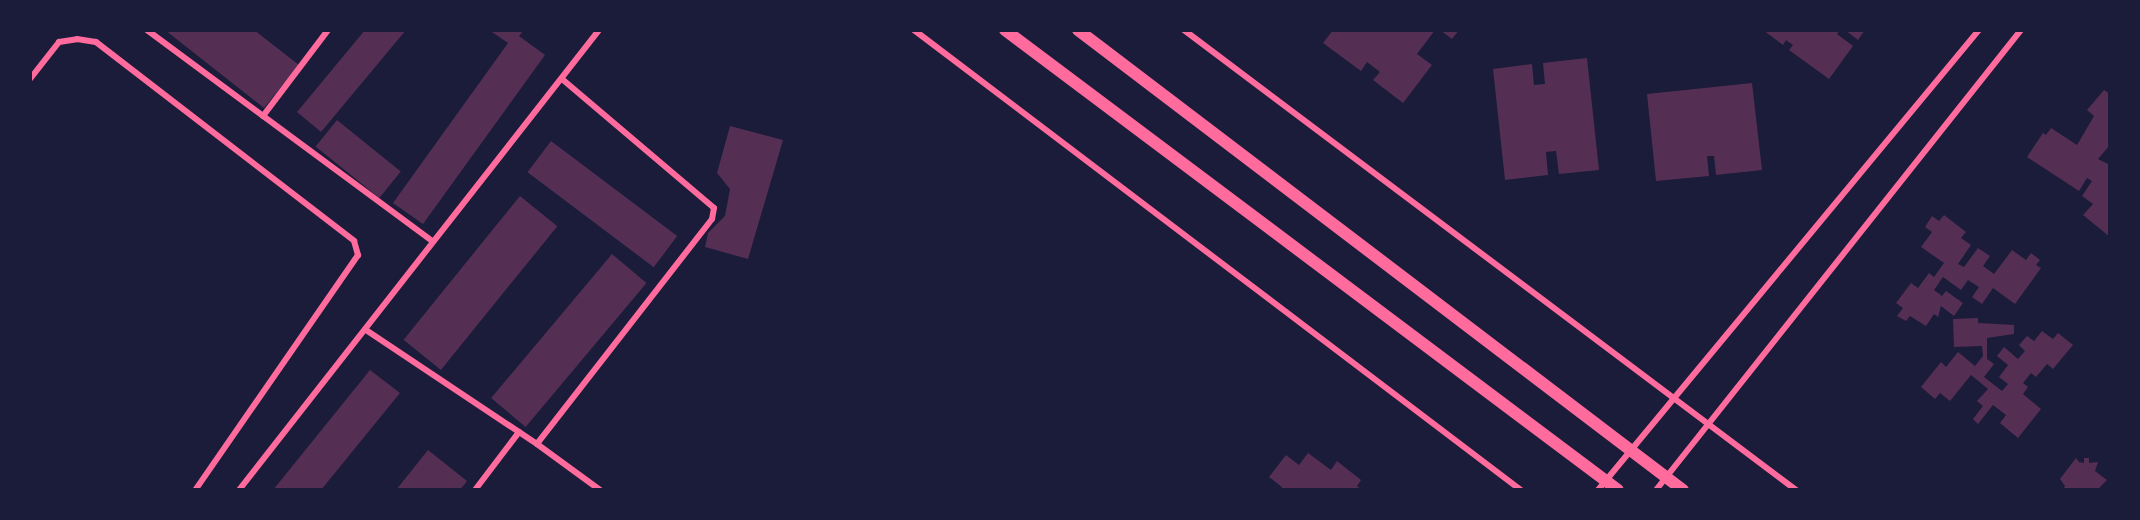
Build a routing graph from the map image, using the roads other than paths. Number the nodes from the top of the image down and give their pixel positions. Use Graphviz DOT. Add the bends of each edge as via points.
graph roads {
  1 [pos="147,30"];
  2 [pos="328,30"];
  3 [pos="599,30"];
  4 [pos="914,30"];
  5 [pos="1005,30"];
  6 [pos="1078,30"];
  7 [pos="1184,30"];
  8 [pos="1979,30"];
  9 [pos="2021,30"];
  10 [pos="30,79"];
  11 [pos="562,79"];
  12 [pos="263,116"];
  13 [pos="432,241"];
  14 [pos="366,330"];
  15 [pos="1672,397"];
  16 [pos="1706,423"];
  17 [pos="519,432"];
  18 [pos="537,444"];
  19 [pos="1632,448"];
  20 [pos="1666,477"];
  21 [pos="1602,485"];
  22 [pos="195,490"];
  23 [pos="239,490"];
  24 [pos="475,490"];
  25 [pos="600,490"];
  26 [pos="1521,490"];
  27 [pos="1618,490"];
  28 [pos="1656,490"];
  29 [pos="1683,490"];
  30 [pos="1796,490"];
  1 -- 12 [label="street"];
  2 -- 12 [label="street"];
  3 -- 11 [label="street"];
  4 -- 26 [label="street"];
  5 -- 21 [label="main road"];
  6 -- 19 [label="main road"];
  7 -- 15 [label="street"];
  8 -- 15 [label="street"];
  9 -- 16 [label="street"];
  10 -- 22 [label="street" via="59,42 96,42 354,241 358,255"];
  11 -- 13 [label="street"];
  11 -- 18 [label="street" via="714,208 712,219"];
  12 -- 13 [label="street"];
  13 -- 14 [label="street"];
  14 -- 17 [label="street"];
  14 -- 23 [label="street"];
  15 -- 16 [label="street"];
  15 -- 19 [label="street"];
  16 -- 20 [label="street"];
  16 -- 30 [label="street"];
  17 -- 18 [label="street"];
  17 -- 24 [label="street"];
  18 -- 25 [label="street"];
  19 -- 20 [label="main road"];
  19 -- 21 [label="street"];
  20 -- 28 [label="street"];
  20 -- 29 [label="main road"];
  21 -- 27 [label="main road"];
}
